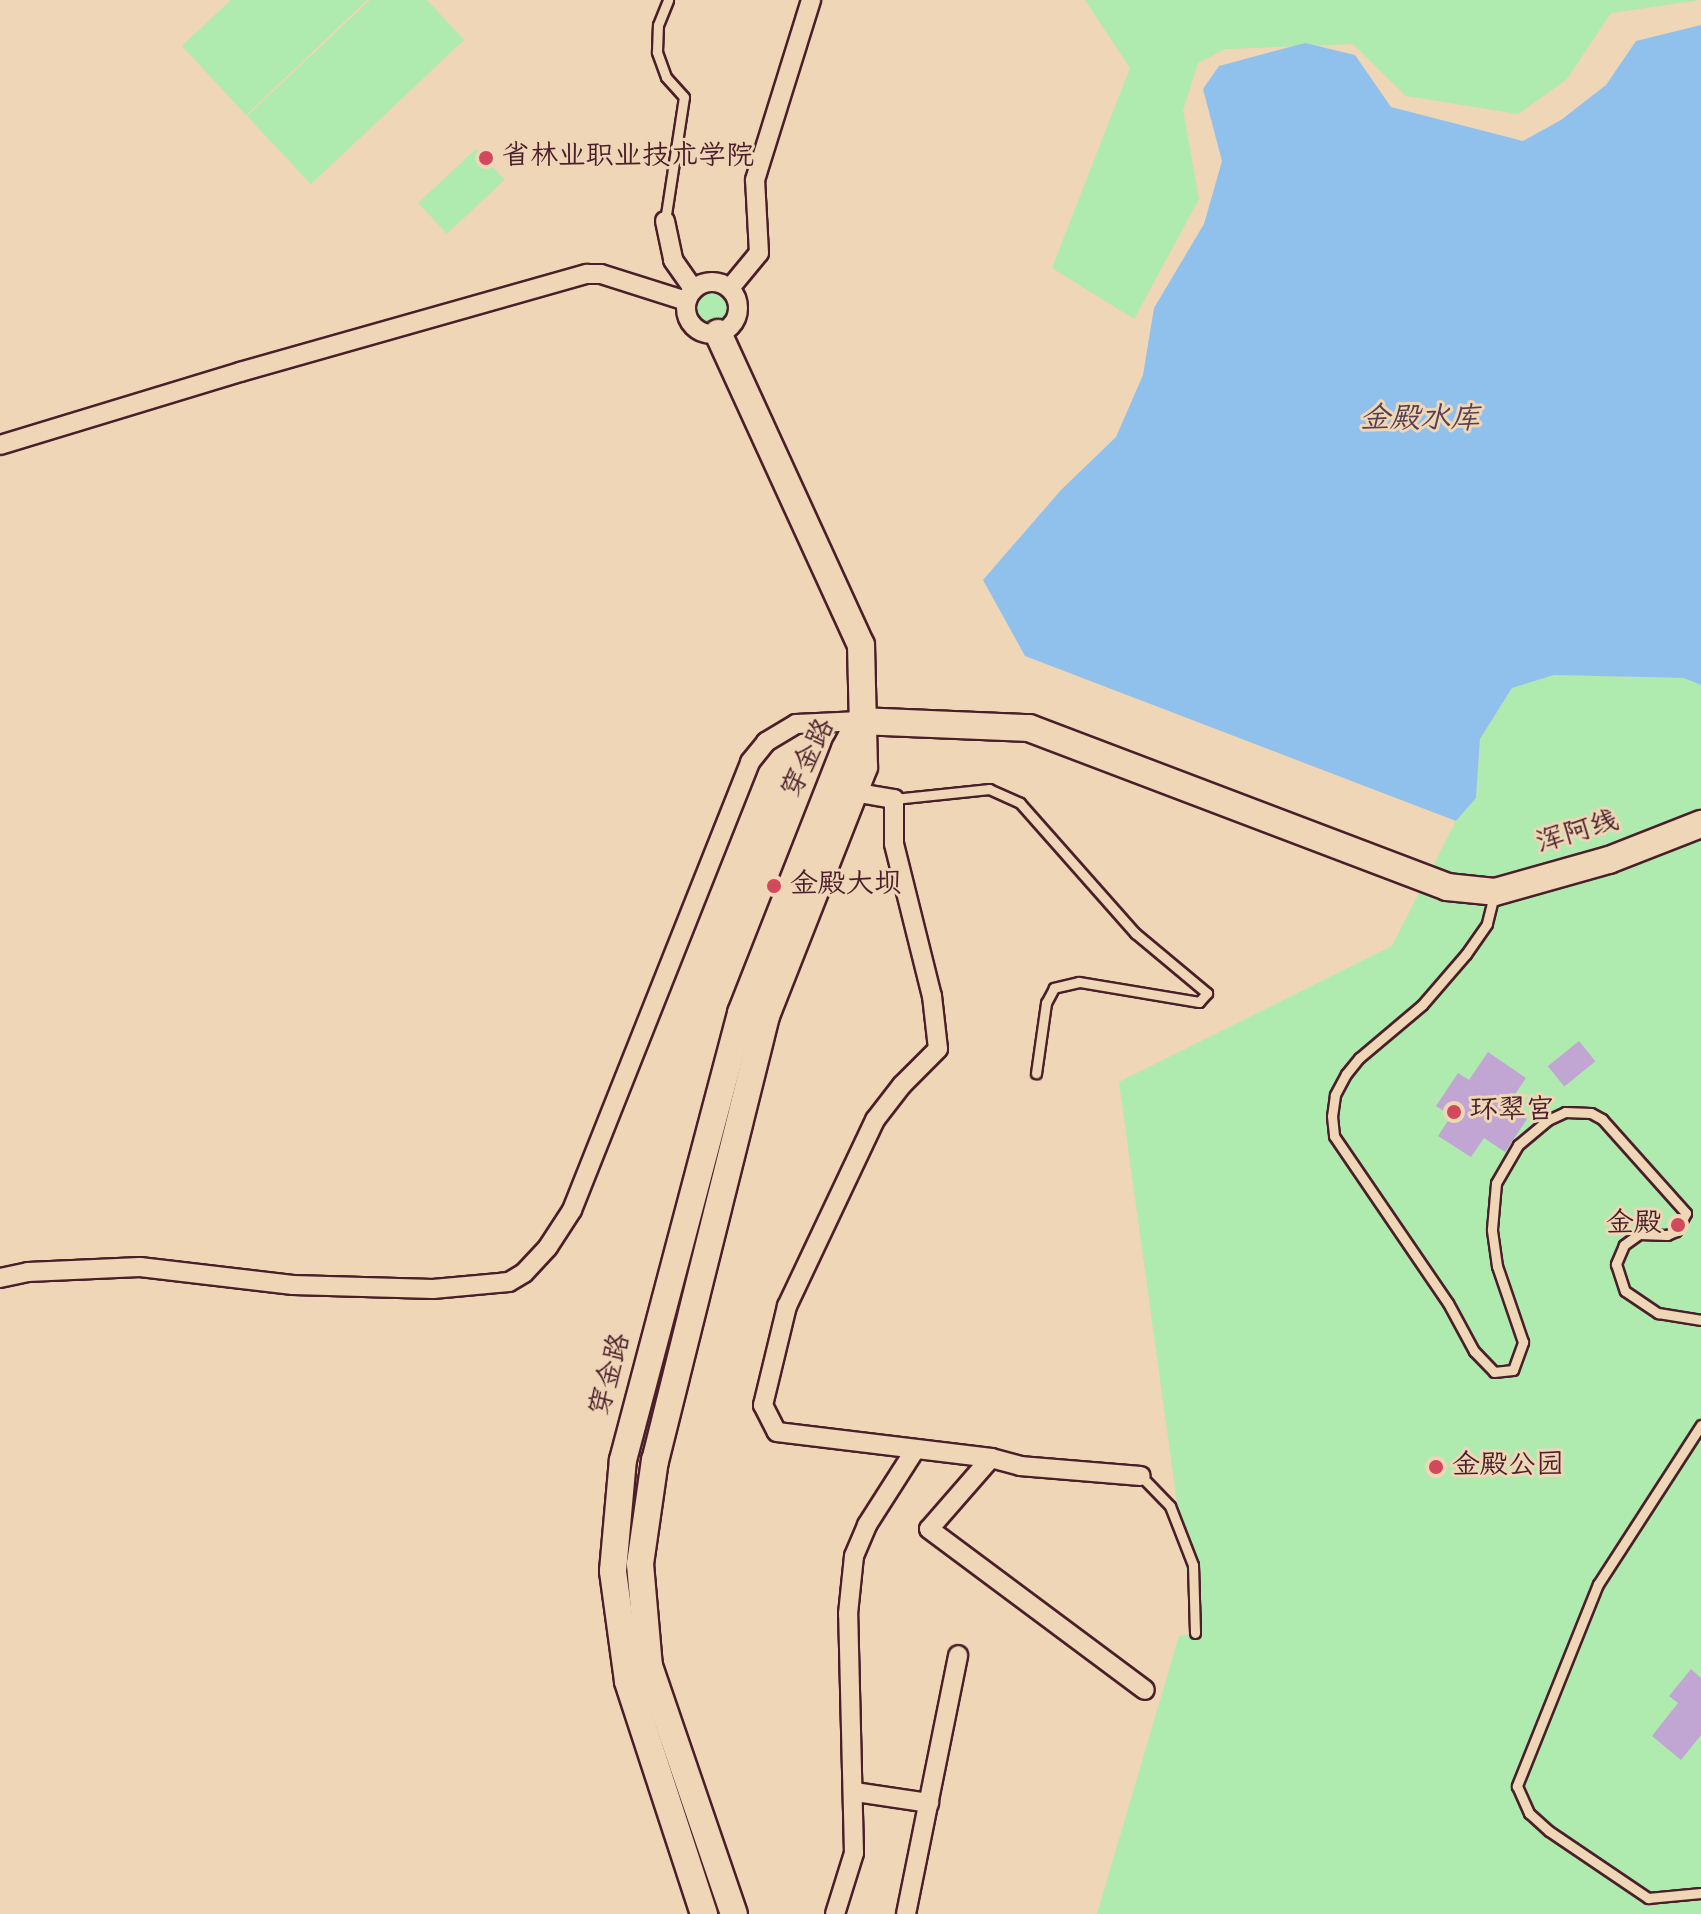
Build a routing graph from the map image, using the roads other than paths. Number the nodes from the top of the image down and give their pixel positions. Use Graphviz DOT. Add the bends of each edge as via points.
graph roads {
  1 [pos="668,0"];
  2 [pos="811,0"];
  3 [pos="665,221"];
  4 [pos="730,288"];
  5 [pos="690,295"];
  6 [pos="718,333"];
  7 [pos="0,445"];
  8 [pos="860,721"];
  9 [pos="853,792"];
  10 [pos="894,799"];
  11 [pos="1701,824"];
  12 [pos="1483,891"];
  13 [pos="1036,1073"];
  14 [pos="0,1278"];
  15 [pos="1701,1320"];
  16 [pos="1701,1425"];
  17 [pos="915,1450"];
  18 [pos="991,1458"];
  19 [pos="1141,1476"];
  20 [pos="1195,1633"];
  21 [pos="958,1655"];
  22 [pos="1145,1690"];
  23 [pos="855,1792"];
  24 [pos="929,1803"];
  25 [pos="1701,1893"];
  26 [pos="704,1914"];
  27 [pos="734,1914"];
  28 [pos="835,1914"];
  29 [pos="906,1914"];
  1 -- 3 [label="lane" via="658,25 657,52 666,77 684,97"];
  2 -- 4 [label="street" via="755,180 759,253"];
  3 -- 5 [label="street" via="673,260"];
  4 -- 5 [label="street" via="709,281"];
  4 -- 6 [label="street" via="738,310 730,327"];
  5 -- 6 [label="street" via="686,314 696,329"];
  5 -- 7 [label="street" via="587,274"];
  6 -- 8 [label="main road" via="861,645"];
  8 -- 9 [label="main road, 穿金路" via="864,767"];
  8 -- 12 [label="main road" via="1029,728 1402,873"];
  8 -- 14 [label="street" via="796,724 766,742 750,762 572,1210 524,1273 509,1282 433,1289 293,1285 140,1267"];
  8 -- 26 [label="main road, 穿金路" via="839,761 741,1013 623,1460 613,1571 628,1681"];
  9 -- 10 [label="street"];
  9 -- 27 [label="main road, 穿金路" via="766,1016 655,1460 640,1564 649,1666"];
  10 -- 13 [label="lane" via="989,789 1020,803 1135,933 1207,993 1199,1002 1079,982 1054,988 1046,1003"];
  10 -- 17 [label="street" via="894,844 932,996 938,1049 875,1120 787,1306 763,1405 777,1432"];
  11 -- 12 [label="main road, 浑阿线" via="1609,860"];
  12 -- 15 [label="lane" via="1487,924 1466,954 1422,1005 1346,1074 1335,1095 1334,1136 1448,1303 1474,1351 1494,1372 1513,1370 1523,1342 1497,1266 1492,1229 1496,1183 1518,1145 1565,1112 1602,1119 1686,1213 1676,1231 1639,1234 1624,1245 1616,1264 1625,1291 1658,1313"];
  16 -- 25 [label="lane" via="1598,1584 1517,1786 1529,1813 1549,1831 1648,1898"];
  17 -- 18 [label="street"];
  17 -- 23 [label="street" via="867,1525 854,1556 848,1614"];
  18 -- 19 [label="street" via="1020,1466"];
  18 -- 22 [label="street" via="929,1529"];
  19 -- 20 [label="lane" via="1170,1506 1193,1565"];
  21 -- 24 [label="street"];
  23 -- 24 [label="street"];
  23 -- 28 [label="street" via="854,1853"];
  24 -- 29 [label="street"];
}
